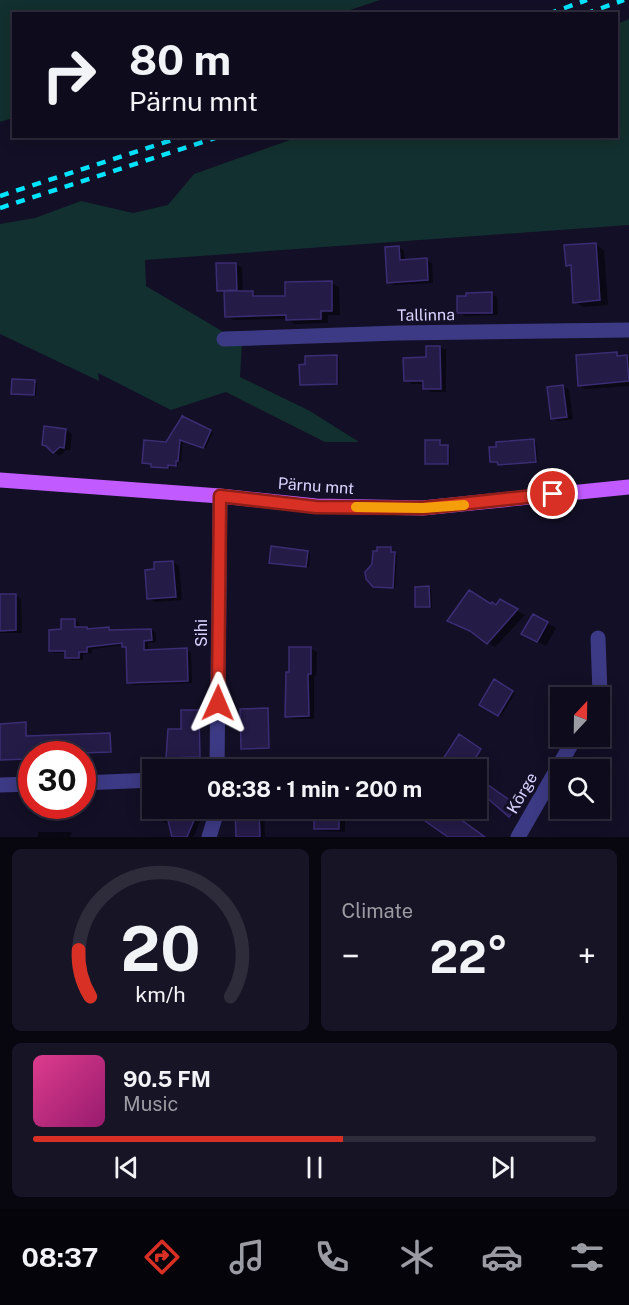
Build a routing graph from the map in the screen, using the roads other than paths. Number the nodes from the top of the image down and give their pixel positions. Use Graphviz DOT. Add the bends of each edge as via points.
graph roads {
  1 [pos="629,330"];
  2 [pos="224,339"];
  3 [pos="0,480"];
  4 [pos="629,486"];
  5 [pos="220,496"];
  6 [pos="598,638"];
  7 [pos="600,687"];
  8 [pos="570,747"];
  9 [pos="218,759"];
  10 [pos="142,780"];
  11 [pos="96,782"];
  12 [pos="18,784"];
  13 [pos="0,785"];
  14 [pos="215,819"];
  15 [pos="209,837"];
  16 [pos="518,837"];
  1 -- 2 [label="street, Tallinna"];
  3 -- 5 [label="main road, Pärnu mnt"];
  4 -- 5 [label="main road, Pärnu mnt" via="423,508 316,507"];
  5 -- 9 [label="street, Sihi"];
  6 -- 7 [label="street"];
  8 -- 16 [label="street, Kõrge"];
  10 -- 11 [label="street"];
  12 -- 13 [label="street"];
  14 -- 15 [label="street"];
}
